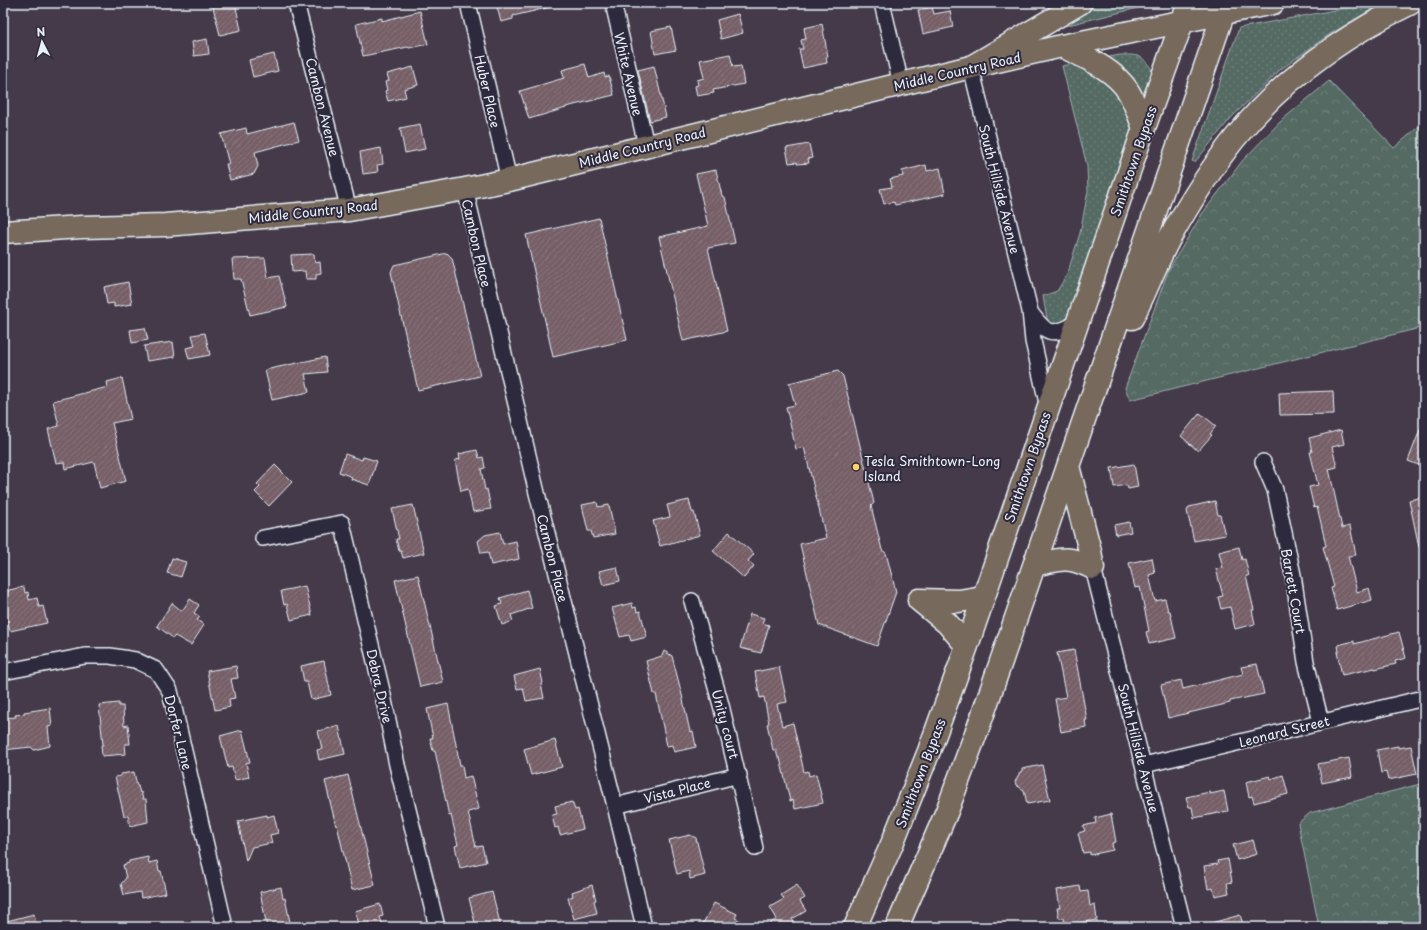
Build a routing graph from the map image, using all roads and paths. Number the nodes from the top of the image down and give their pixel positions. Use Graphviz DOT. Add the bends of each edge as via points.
graph roads {
  1 [pos="296,3"];
  2 [pos="468,3"];
  3 [pos="613,3"];
  4 [pos="882,3"];
  5 [pos="1080,3"];
  6 [pos="1273,3"];
  7 [pos="1412,3"];
  8 [pos="1226,8"];
  9 [pos="1047,12"];
  10 [pos="1186,12"];
  11 [pos="1062,46"];
  12 [pos="971,67"];
  13 [pos="901,84"];
  14 [pos="1144,128"];
  15 [pos="646,145"];
  16 [pos="509,180"];
  17 [pos="465,189"];
  18 [pos="349,210"];
  19 [pos="3,232"];
  20 [pos="1030,312"];
  21 [pos="1077,323"];
  22 [pos="1097,382"];
  23 [pos="1048,408"];
  24 [pos="1263,462"];
  25 [pos="1068,466"];
  26 [pos="263,538"];
  27 [pos="1035,565"];
  28 [pos="1093,568"];
  29 [pos="983,597"];
  30 [pos="692,601"];
  31 [pos="967,646"];
  32 [pos="3,672"];
  33 [pos="1424,698"];
  34 [pos="1321,722"];
  35 [pos="1144,765"];
  36 [pos="739,776"];
  37 [pos="615,806"];
  38 [pos="755,848"];
  39 [pos="225,927"];
  40 [pos="437,927"];
  41 [pos="644,927"];
  42 [pos="855,927"];
  43 [pos="898,927"];
  44 [pos="1184,927"];
  1 -- 18 [label="street, Cambon Avenue"];
  2 -- 16 [label="street, Huber Place"];
  3 -- 15 [label="street, White Avenue"];
  4 -- 13 [label="street"];
  5 -- 9 [label="main road"];
  6 -- 8 [label="main road, Middle Country Road"];
  7 -- 22 [label="main road" via="1352,35 1311,64 1272,98 1236,136 1182,217 1158,260 1138,307"];
  8 -- 10 [label="main road, Middle Country Road"];
  8 -- 22 [label="main road"];
  9 -- 12 [label="main road"];
  10 -- 11 [label="main road, Middle Country Road"];
  10 -- 14 [label="main road, Smithtown Bypass"];
  11 -- 12 [label="main road, Middle Country Road"];
  11 -- 14 [label="main road" via="1099,65 1120,81 1133,101"];
  12 -- 13 [label="main road, Middle Country Road"];
  12 -- 20 [label="street, South Hillside Avenue"];
  13 -- 15 [label="main road, Middle Country Road"];
  14 -- 21 [label="main road, Smithtown Bypass"];
  15 -- 16 [label="main road, Middle Country Road"];
  16 -- 17 [label="main road, Middle Country Road"];
  17 -- 18 [label="main road, Middle Country Road"];
  17 -- 37 [label="street, Cambon Place"];
  18 -- 19 [label="main road, Middle Country Road" via="165,224"];
  20 -- 21 [label="street, South Hillside Avenue" via="1042,327 1049,331 1060,332"];
  20 -- 23 [label="street, South Hillside Avenue" via="1033,341"];
  21 -- 23 [label="main road, Smithtown Bypass"];
  22 -- 25 [label="main road"];
  23 -- 29 [label="main road, Smithtown Bypass"];
  24 -- 34 [label="street, Barrett Court" via="1275,490 1293,575 1306,662"];
  25 -- 27 [label="main road"];
  25 -- 28 [label="main road"];
  26 -- 40 [label="street, Debra Drive" via="342,523"];
  27 -- 28 [label="main road" via="1069,558"];
  27 -- 43 [label="main road" via="965,764"];
  28 -- 35 [label="street, South Hillside Avenue"];
  29 -- 31 [label="main road, Smithtown Bypass"];
  29 -- 31 [label="main road" via="959,601 919,600 947,623"];
  30 -- 36 [label="street, Unity court"];
  31 -- 42 [label="main road, Smithtown Bypass" via="916,784"];
  32 -- 39 [label="street, Dorfer Lane" via="85,656 135,660 156,670 170,692"];
  33 -- 34 [label="street, Leonard Street"];
  34 -- 35 [label="street, Leonard Street"];
  35 -- 44 [label="street, South Hillside Avenue"];
  36 -- 37 [label="street, Vista Place"];
  36 -- 38 [label="street, Unity court"];
  37 -- 41 [label="street, Cambon Place"];
}
